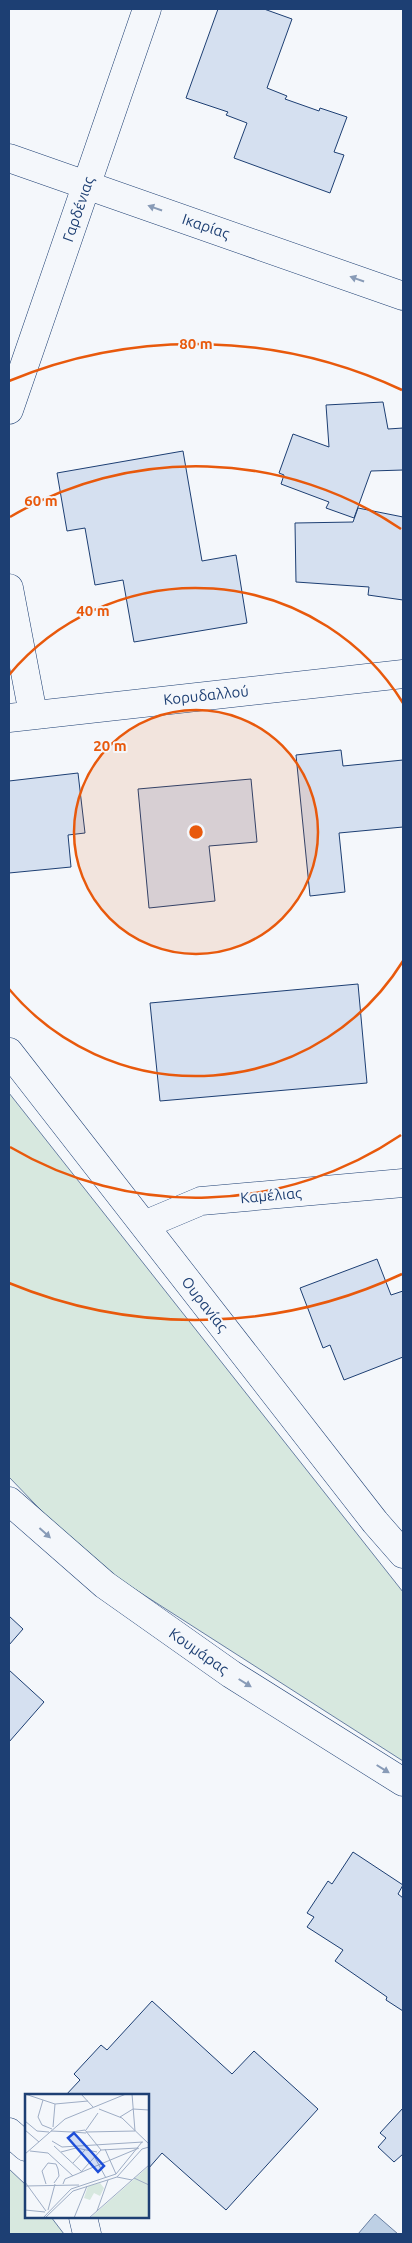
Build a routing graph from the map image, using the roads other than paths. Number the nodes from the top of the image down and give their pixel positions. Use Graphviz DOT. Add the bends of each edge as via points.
graph roads {
  1 [pos="147,9"];
  2 [pos="9,158"];
  3 [pos="87,184"];
  4 [pos="403,296"];
  5 [pos="9,410"];
  6 [pos="9,588"];
  7 [pos="403,674"];
  8 [pos="21,716"];
  9 [pos="9,1052"];
  10 [pos="403,1183"];
  11 [pos="144,1225"];
  12 [pos="9,1501"];
  13 [pos="403,1554"];
  14 [pos="403,1782"];
  15 [pos="9,2132"];
  16 [pos="25,2146"];
  17 [pos="83,2218"];
  18 [pos="87,2234"];
  1 -- 3 [label="street, Γαρδένιας"];
  2 -- 3 [label="street, Ικαρίας"];
  4 -- 3 [label="street, Ικαρίας, one-way"];
  3 -- 5 [label="street, Γαρδένιας"];
  6 -- 8 [label="street"];
  7 -- 8 [label="street, Κορυδαλλού"];
  9 -- 11 [label="street, Ουρανίας"];
  10 -- 11 [label="street, Καμέλιας" via="201,1201"];
  11 -- 13 [label="street, Ουρανίας"];
  12 -- 14 [label="street, Κουμάρας, one-way" via="104,1585 231,1674"];
  15 -- 16 [label="street"];
  17 -- 18 [label="street"];
}
